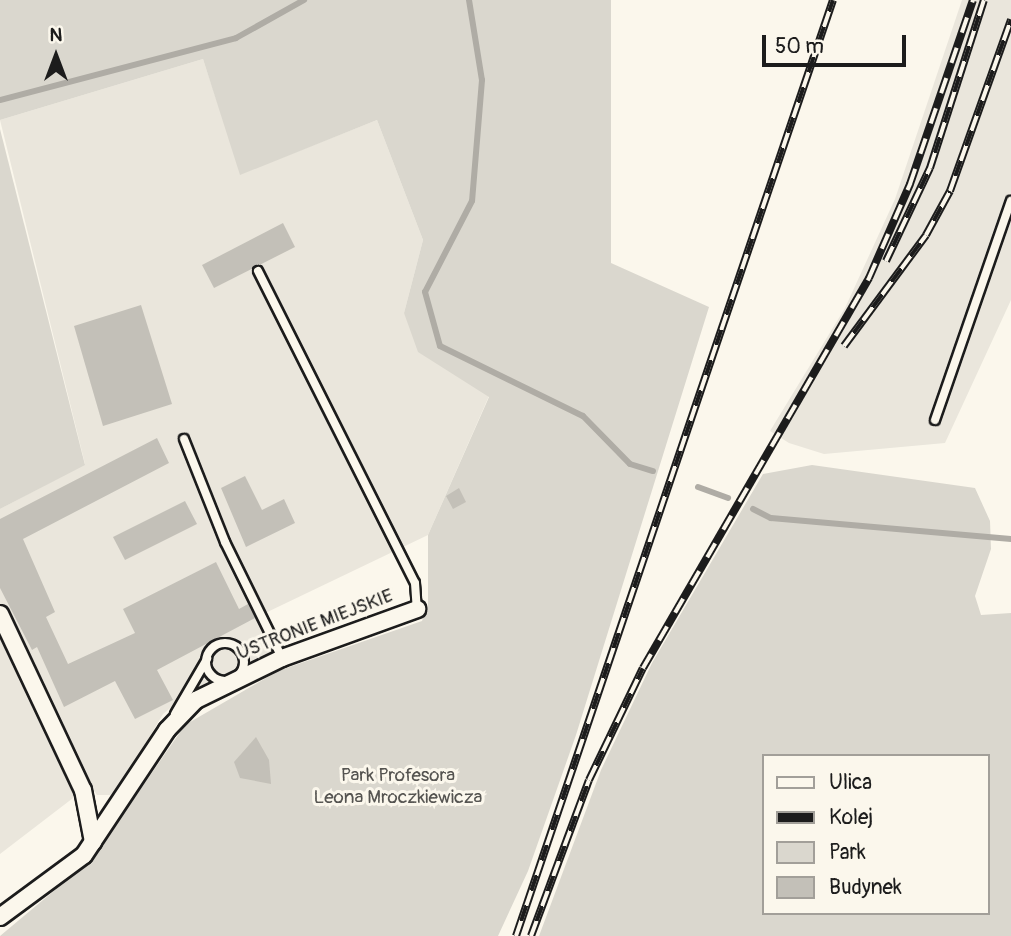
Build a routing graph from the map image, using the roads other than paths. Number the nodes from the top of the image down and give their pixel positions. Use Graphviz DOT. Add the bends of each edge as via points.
graph roads {
  1 [pos="1011,201"];
  2 [pos="258,271"];
  3 [pos="935,420"];
  4 [pos="184,439"];
  5 [pos="417,609"];
  6 [pos="0,614"];
  7 [pos="282,657"];
  8 [pos="207,659"];
  9 [pos="235,678"];
  10 [pos="161,738"];
  11 [pos="93,842"];
  12 [pos="0,917"];
  1 -- 3 [label="lane"];
  2 -- 5 [label="lane, USTRONIE MIEJSKIE" via="415,583"];
  4 -- 7 [label="lane" via="225,542"];
  5 -- 7 [label="street, USTRONIE MIEJSKIE"];
  6 -- 11 [label="street" via="83,790"];
  7 -- 9 [label="street, USTRONIE MIEJSKIE"];
  8 -- 9 [label="lane" via="217,679"];
  8 -- 9 [label="lane" via="218,645 235,647 244,662"];
  8 -- 10 [label="lane"];
  9 -- 10 [label="street, USTRONIE MIEJSKIE" via="188,706"];
  10 -- 11 [label="street, USTRONIE MIEJSKIE"];
  11 -- 12 [label="street, USTRONIE MIEJSKIE"];
}
